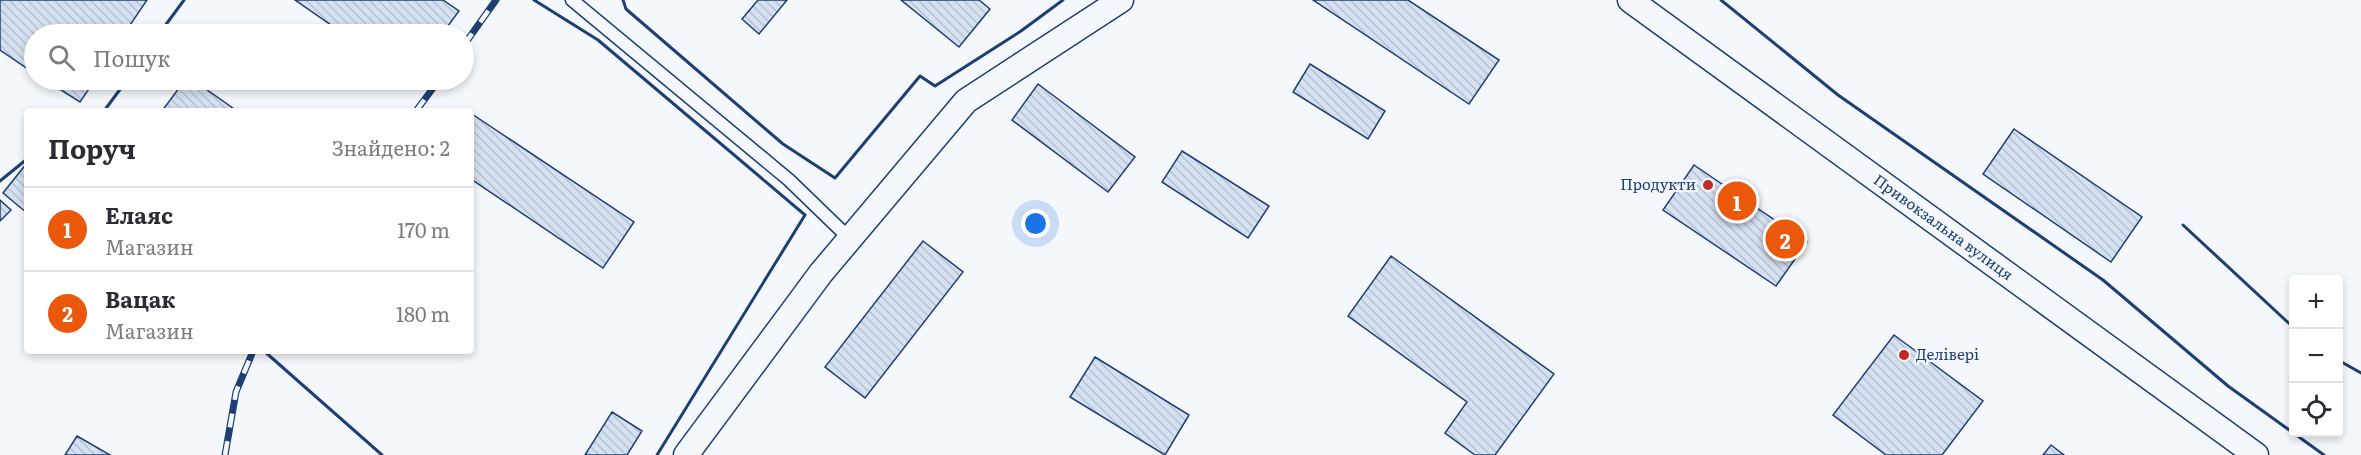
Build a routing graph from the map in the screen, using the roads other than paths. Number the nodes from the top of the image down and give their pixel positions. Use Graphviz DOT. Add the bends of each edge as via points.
graph roads {
  1 [pos="572,0"];
  2 [pos="1121,0"];
  3 [pos="1630,0"];
  4 [pos="850,239"];
  5 [pos="686,455"];
  6 [pos="2256,455"];
  1 -- 4 [label="lane" via="789,180"];
  2 -- 4 [label="street" via="966,101"];
  3 -- 6 [label="street, Привокзальна вулиця"];
  4 -- 5 [label="street"];
}
